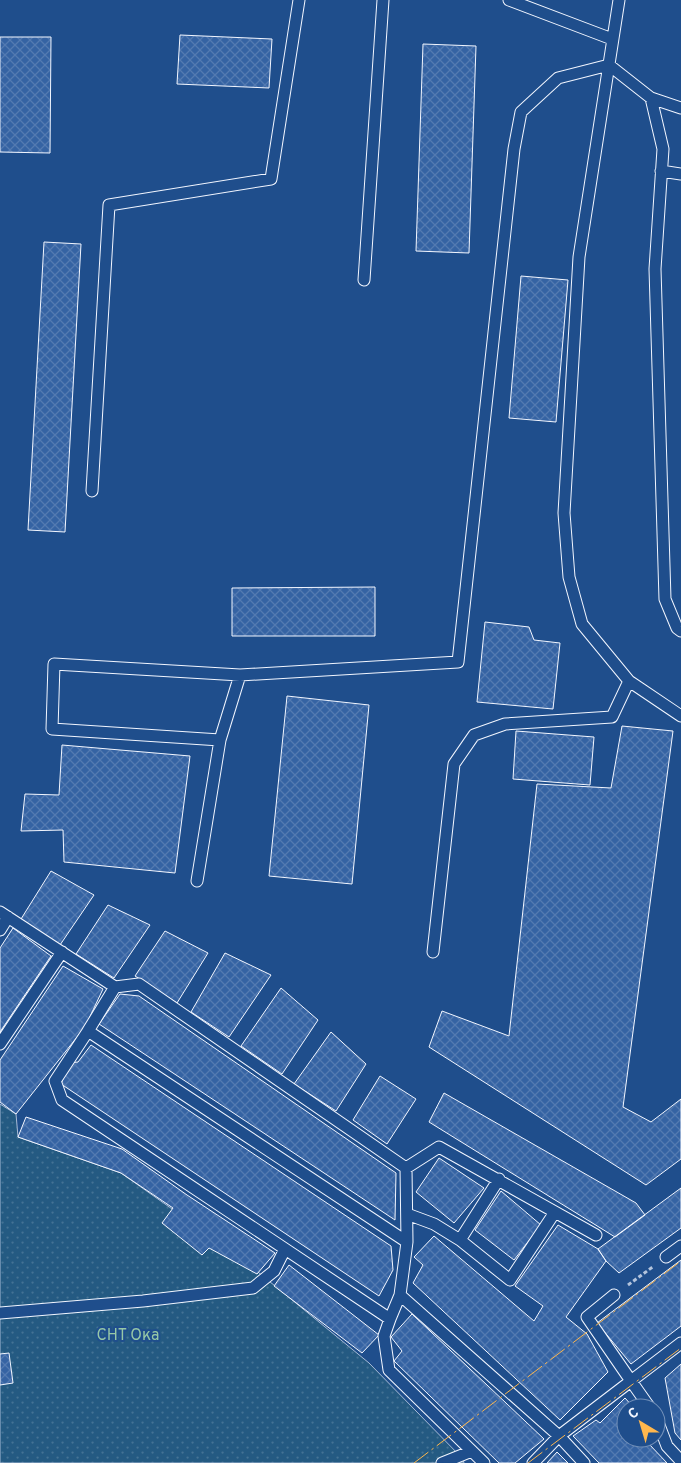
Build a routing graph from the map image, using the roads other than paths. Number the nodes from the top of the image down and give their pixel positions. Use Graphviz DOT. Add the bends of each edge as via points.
graph roads {
  1 [pos="299,0"];
  2 [pos="383,0"];
  3 [pos="509,0"];
  4 [pos="619,0"];
  5 [pos="612,39"];
  6 [pos="609,64"];
  7 [pos="651,98"];
  8 [pos="681,108"];
  9 [pos="661,172"];
  10 [pos="681,174"];
  11 [pos="364,280"];
  12 [pos="92,491"];
  13 [pos="681,631"];
  14 [pos="240,675"];
  15 [pos="629,682"];
  16 [pos="681,716"];
  17 [pos="220,740"];
  18 [pos="197,881"];
  19 [pos="4,915"];
  20 [pos="0,930"];
  21 [pos="62,952"];
  22 [pos="433,952"];
  23 [pos="115,987"];
  24 [pos="88,1031"];
  25 [pos="0,1044"];
  26 [pos="406,1168"];
  27 [pos="499,1179"];
  28 [pos="555,1212"];
  29 [pos="407,1214"];
  30 [pos="596,1235"];
  31 [pos="460,1240"];
  32 [pos="407,1242"];
  33 [pos="681,1246"];
  34 [pos="286,1249"];
  35 [pos="666,1257"];
  36 [pos="400,1295"];
  37 [pos="614,1295"];
  38 [pos="0,1313"];
  39 [pos="390,1319"];
  40 [pos="681,1343"];
  41 [pos="631,1381"];
  42 [pos="643,1398"];
  43 [pos="559,1436"];
  44 [pos="666,1443"];
  45 [pos="472,1452"];
  46 [pos="681,1461"];
  47 [pos="442,1463"];
  48 [pos="484,1463"];
  49 [pos="533,1463"];
  50 [pos="584,1463"];
  1 -- 12 [label="lane" via="271,179 109,206"];
  2 -- 11 [label="lane"];
  3 -- 5 [label="lane"];
  4 -- 5 [label="lane"];
  5 -- 6 [label="lane"];
  6 -- 7 [label="lane"];
  6 -- 14 [label="lane" via="558,78 521,112 514,149 458,662"];
  6 -- 15 [label="lane" via="578,257 564,513 569,577 582,624"];
  7 -- 8 [label="lane"];
  7 -- 9 [label="lane" via="663,149"];
  9 -- 10 [label="lane"];
  9 -- 13 [label="lane" via="654,269 665,599"];
  14 -- 17 [label="lane"];
  14 -- 17 [label="lane" via="54,664 52,729"];
  15 -- 16 [label="lane"];
  15 -- 22 [label="lane" via="612,717 505,724 474,735 454,764"];
  17 -- 18 [label="lane"];
  19 -- 20 [label="lane"];
  19 -- 21 [label="lane"];
  21 -- 23 [label="lane"];
  21 -- 25 [label="lane"];
  23 -- 24 [label="lane"];
  23 -- 26 [label="lane" via="139,984"];
  24 -- 32 [label="lane"];
  24 -- 34 [label="lane" via="55,1081 62,1100"];
  26 -- 27 [label="lane" via="439,1147"];
  26 -- 29 [label="lane"];
  27 -- 28 [label="lane"];
  27 -- 31 [label="lane"];
  28 -- 30 [label="lane"];
  28 -- 31 [label="lane" via="510,1280"];
  29 -- 31 [label="lane" via="434,1224"];
  29 -- 32 [label="lane"];
  32 -- 36 [label="lane"];
  33 -- 35 [label="lane"];
  34 -- 38 [label="lane" via="274,1271 253,1288"];
  34 -- 39 [label="lane"];
  36 -- 39 [label="lane"];
  36 -- 43 [label="lane"];
  37 -- 41 [label="lane" via="587,1317"];
  39 -- 45 [label="lane" via="384,1336 389,1370"];
  40 -- 41 [label="lane"];
  41 -- 42 [label="lane"];
  41 -- 43 [label="lane"];
  43 -- 49 [label="lane"];
  43 -- 50 [label="lane"];
  44 -- 46 [label="lane"];
  45 -- 47 [label="lane"];
  45 -- 48 [label="lane"];
}
